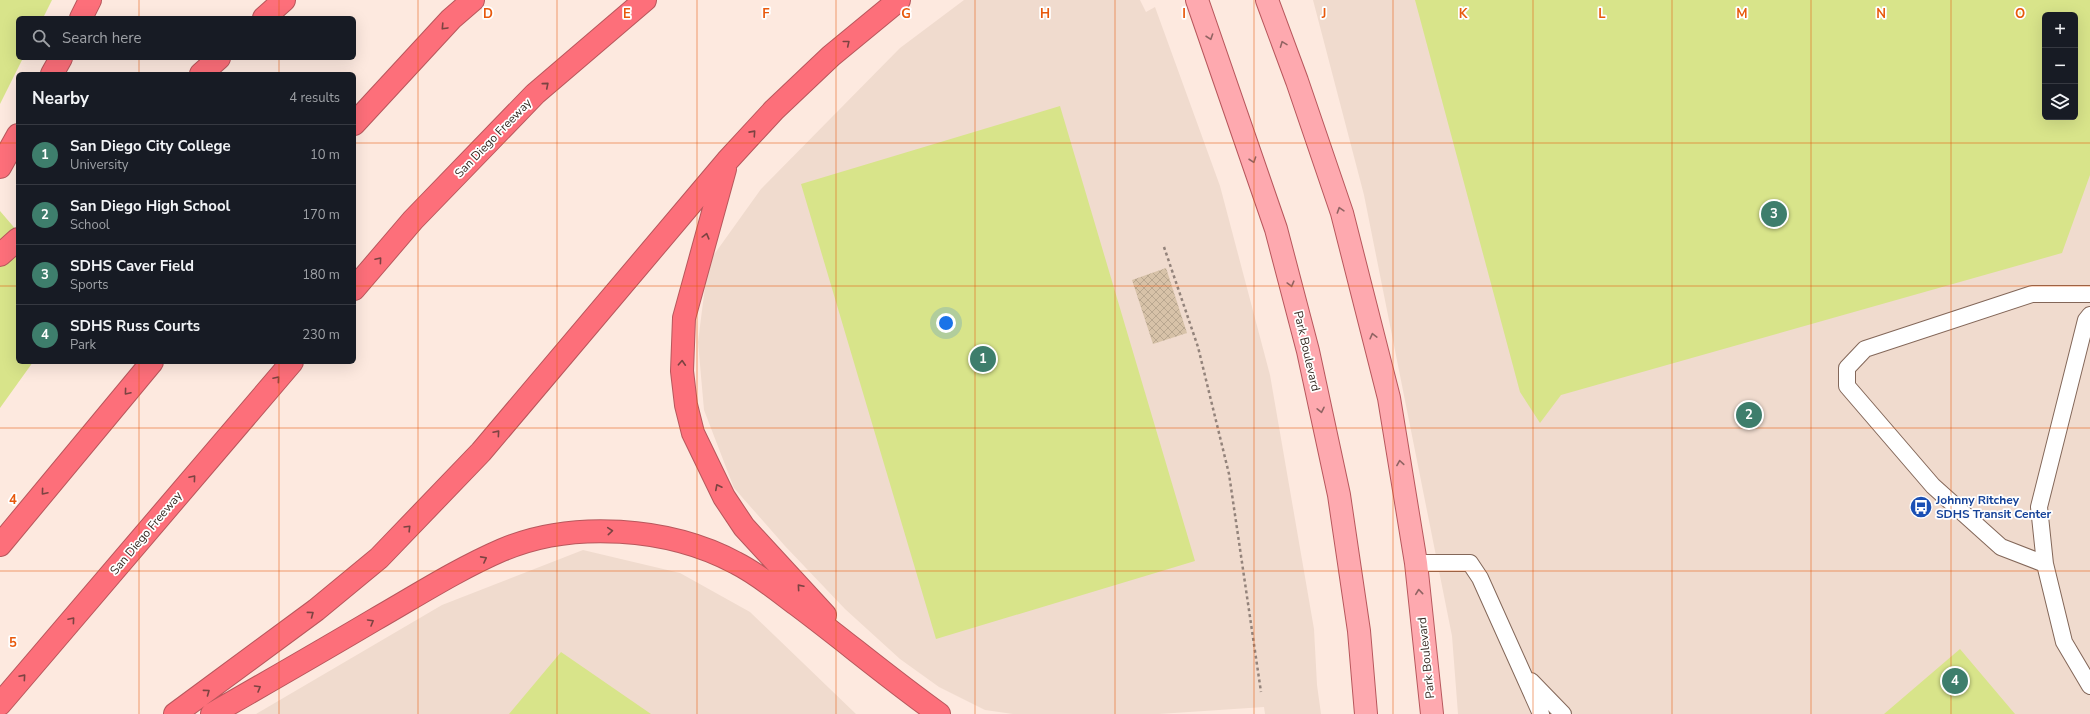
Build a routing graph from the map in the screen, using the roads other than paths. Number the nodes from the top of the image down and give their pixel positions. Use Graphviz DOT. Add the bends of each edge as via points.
graph roads {
  1 [pos="90,0"];
  2 [pos="284,0"];
  3 [pos="473,0"];
  4 [pos="646,0"];
  5 [pos="899,0"];
  6 [pos="1197,0"];
  7 [pos="1267,0"];
  8 [pos="82,16"];
  9 [pos="266,16"];
  10 [pos="60,60"];
  11 [pos="217,60"];
  12 [pos="53,72"];
  13 [pos="203,72"];
  14 [pos="356,122"];
  15 [pos="16,139"];
  16 [pos="727,161"];
  17 [pos="0,167"];
  18 [pos="16,241"];
  19 [pos="0,255"];
  20 [pos="356,288"];
  21 [pos="2090,294"];
  22 [pos="2090,315"];
  23 [pos="150,364"];
  24 [pos="290,364"];
  25 [pos="0,545"];
  26 [pos="1416,563"];
  27 [pos="2045,564"];
  28 [pos="854,648"];
  29 [pos="1522,672"];
  30 [pos="2090,686"];
  31 [pos="0,704"];
  32 [pos="175,714"];
  33 [pos="212,714"];
  34 [pos="939,714"];
  35 [pos="1366,714"];
  36 [pos="1432,714"];
  37 [pos="1541,714"];
  38 [pos="1563,714"];
  1 -- 8 [label="highway"];
  2 -- 9 [label="highway"];
  3 -- 14 [label="highway, one-way" via="451,19"];
  20 -- 4 [label="highway, San Diego Freeway, one-way" via="413,220 535,94"];
  16 -- 5 [label="highway, one-way" via="774,110 831,56"];
  6 -- 35 [label="main road, Park Boulevard, one-way" via="1276,229 1308,351 1339,495 1359,632"];
  26 -- 7 [label="main road, Park Boulevard, one-way" via="1389,398 1342,214"];
  10 -- 12 [label="highway"];
  11 -- 13 [label="highway"];
  15 -- 17 [label="highway"];
  28 -- 16 [label="highway, one-way" via="744,527 724,497 693,433 686,405 682,371 684,318"];
  32 -- 16 [label="highway, one-way" via="310,615 380,558 481,452"];
  18 -- 19 [label="highway"];
  21 -- 27 [label="lane" via="2032,294 1865,349 1847,368 1847,386 1933,486 2001,547"];
  22 -- 27 [label="lane" via="2086,320 2039,507"];
  23 -- 25 [label="highway, one-way"];
  31 -- 24 [label="highway, San Diego Freeway, one-way"];
  26 -- 29 [label="lane" via="1470,563 1480,578"];
  36 -- 26 [label="main road, Park Boulevard, one-way"];
  27 -- 30 [label="lane" via="2064,642"];
  33 -- 28 [label="highway, one-way" via="503,549 551,536 618,530 679,540 707,548 758,575"];
  28 -- 34 [label="highway" via="893,681"];
  29 -- 37 [label="lane"];
  29 -- 38 [label="lane"];
}
